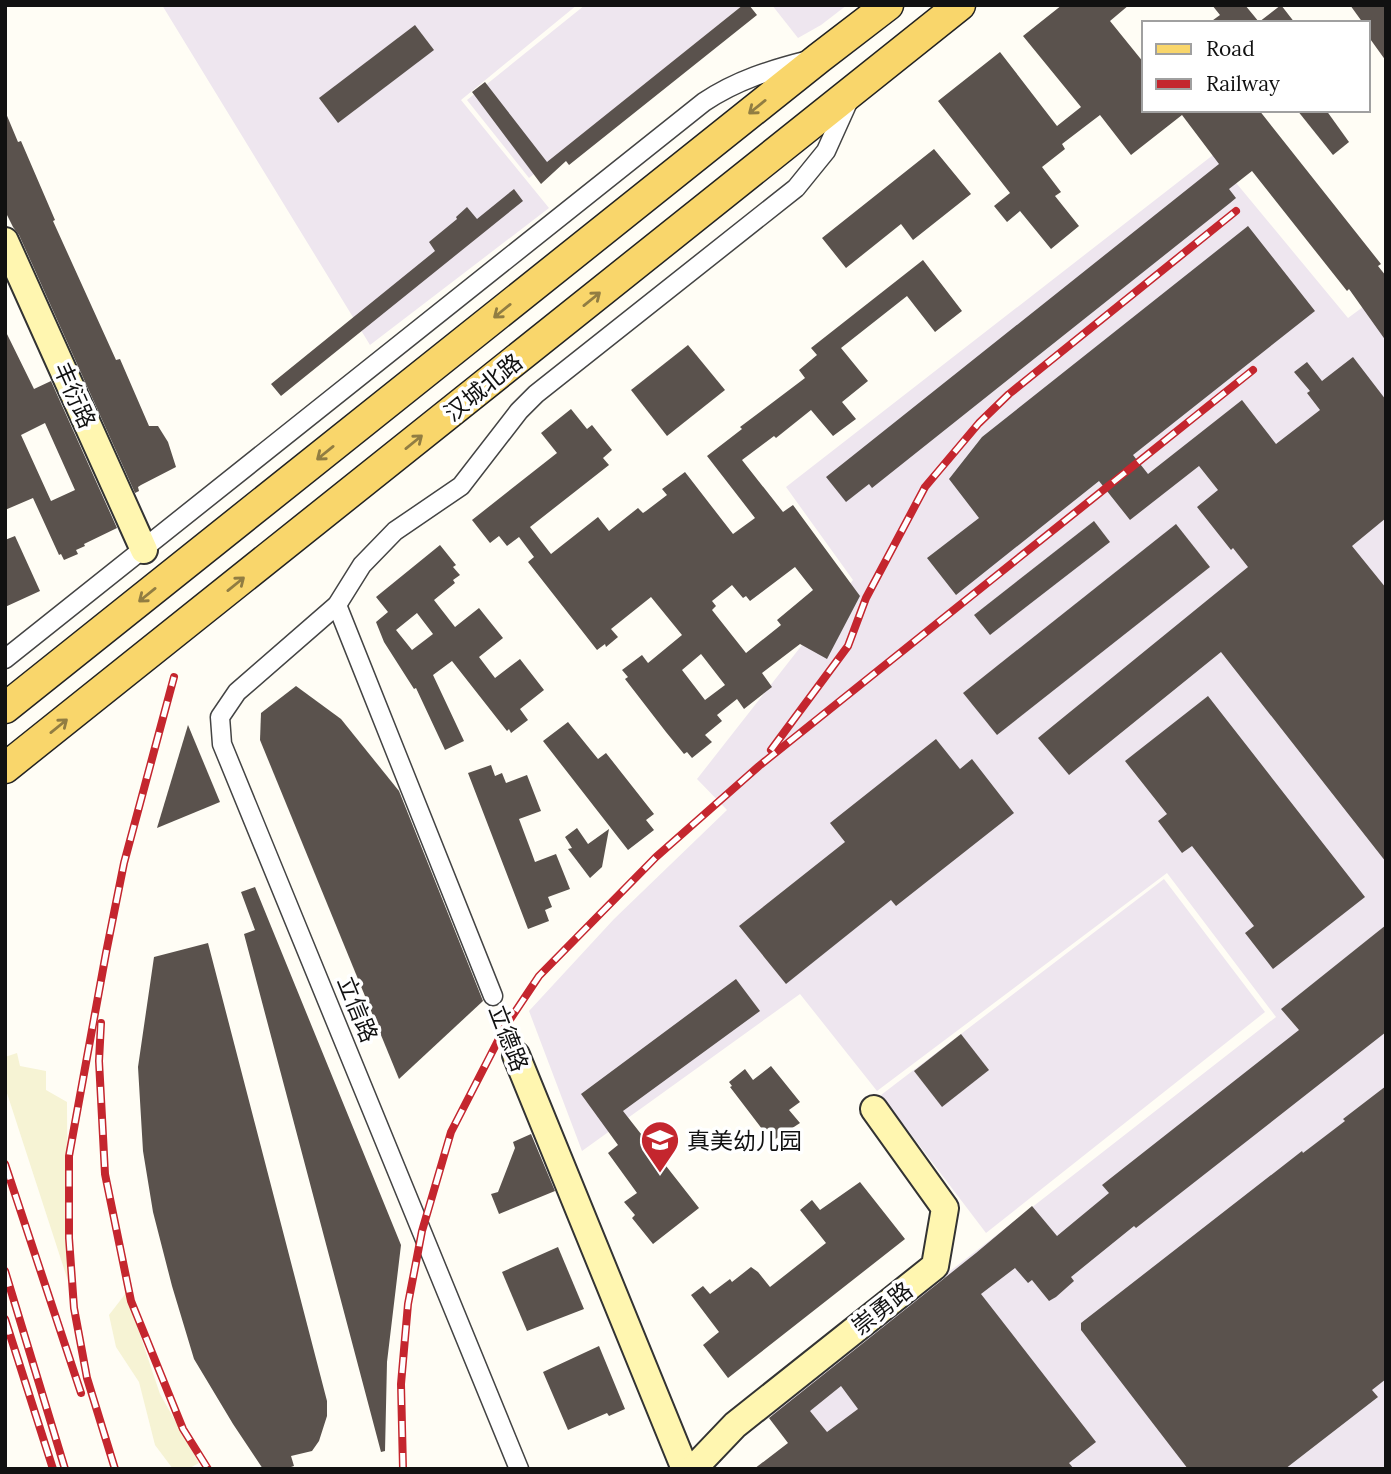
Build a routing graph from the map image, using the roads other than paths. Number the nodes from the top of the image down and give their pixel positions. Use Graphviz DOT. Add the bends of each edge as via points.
graph roads {
  1 [pos="888,5"];
  2 [pos="960,5"];
  3 [pos="819,58"];
  4 [pos="853,90"];
  5 [pos="5,241"];
  6 [pos="144,550"];
  7 [pos="337,605"];
  8 [pos="5,659"];
  9 [pos="5,708"];
  10 [pos="5,768"];
  11 [pos="493,996"];
  12 [pos="516,1055"];
  13 [pos="874,1109"];
  14 [pos="519,1469"];
  15 [pos="685,1469"];
  16 [pos="693,1469"];
  1 -- 3 [label="main road, 汉城北路"];
  2 -- 4 [label="main road, 汉城北路"];
  3 -- 6 [label="street" via="762,72 729,85 704,102"];
  3 -- 9 [label="main road, 汉城北路, one-way"];
  4 -- 7 [label="street, 立信路" via="826,151 796,188 536,394 461,486 379,546"];
  10 -- 4 [label="main road, 汉城北路, one-way"];
  5 -- 6 [label="street, 丰衍路"];
  6 -- 8 [label="street"];
  7 -- 11 [label="street, 立德路"];
  7 -- 14 [label="street, 立信路" via="237,692 220,717 222,744"];
  12 -- 15 [label="street, 立德路"];
  13 -- 16 [label="street, 崇勇路" via="945,1208 936,1266 734,1425"];
}
